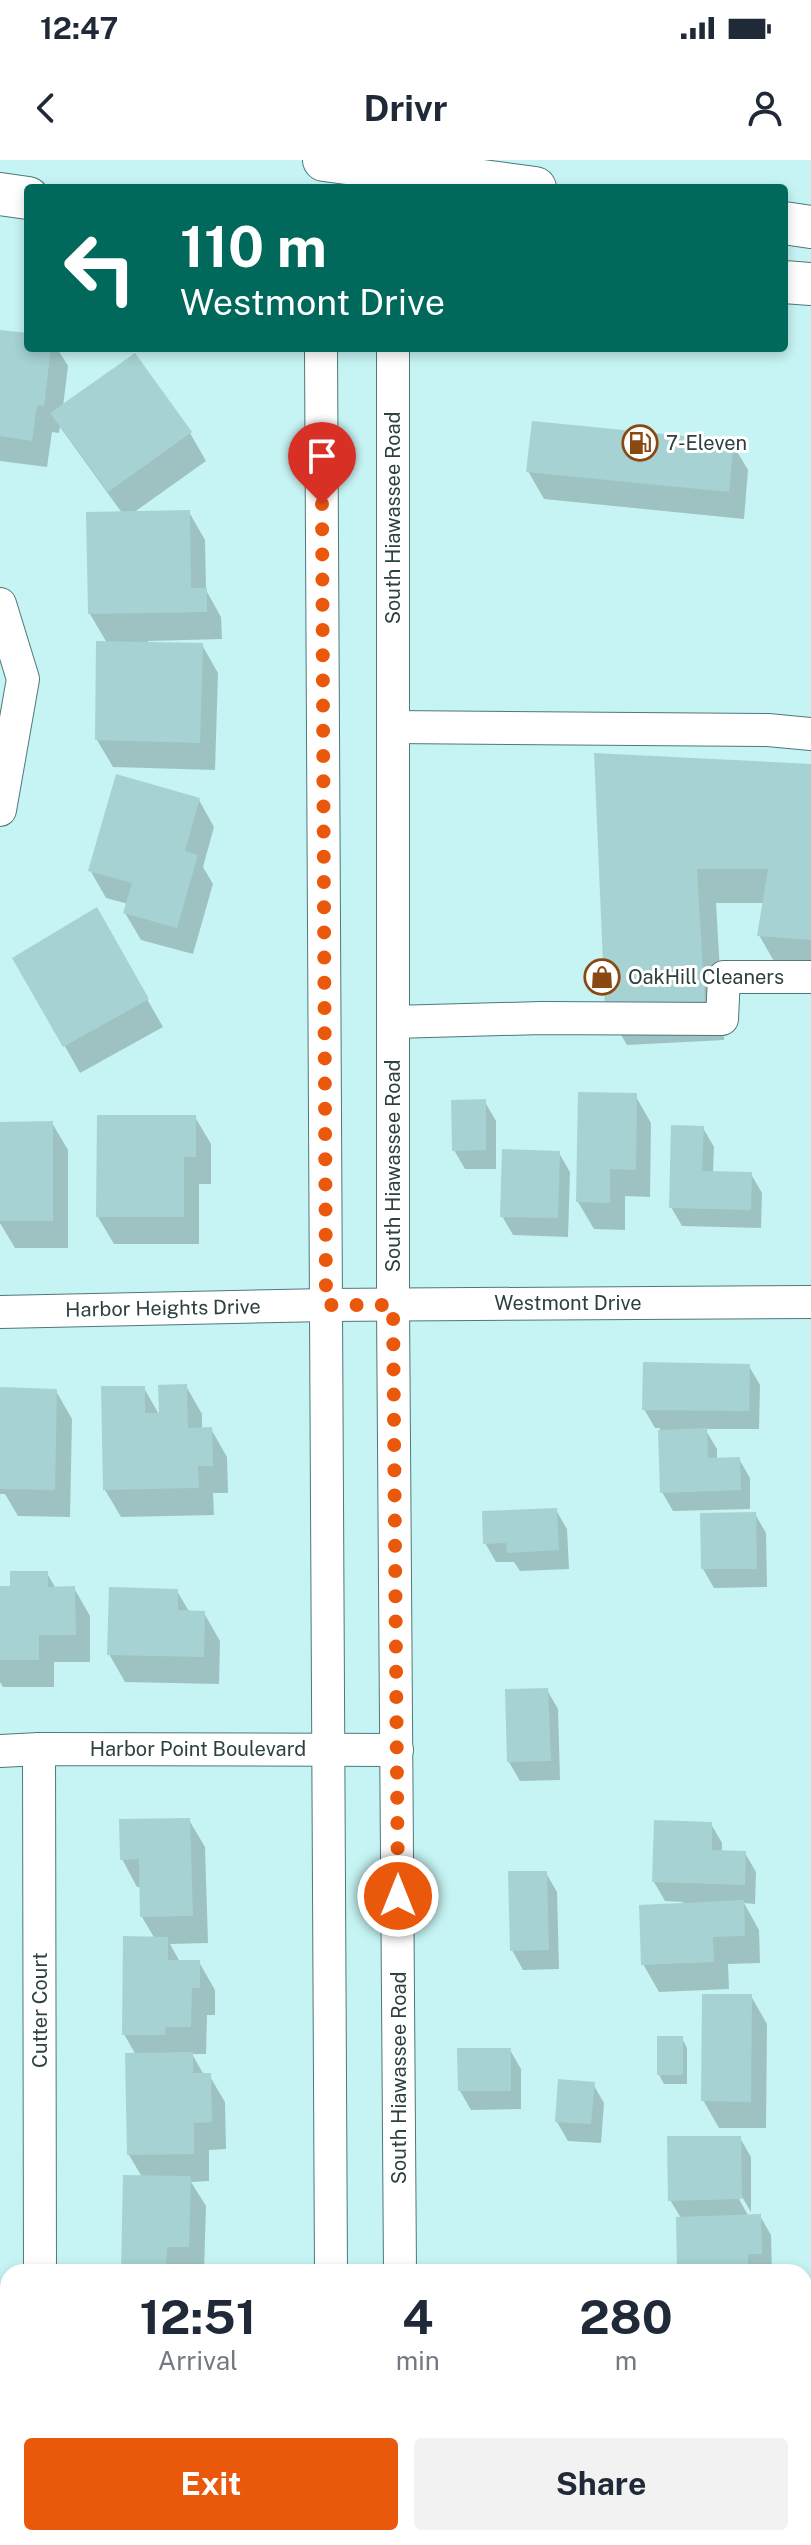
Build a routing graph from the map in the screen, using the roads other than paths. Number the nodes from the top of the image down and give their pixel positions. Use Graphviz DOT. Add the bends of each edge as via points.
graph roads {
  1 [pos="322,160"];
  2 [pos="397,172"];
  3 [pos="321,184"];
  4 [pos="500,184"];
  5 [pos="0,194"];
  6 [pos="24,197"];
  7 [pos="788,224"];
  8 [pos="811,227"];
  9 [pos="788,282"];
  10 [pos="811,284"];
  11 [pos="321,352"];
  12 [pos="393,352"];
  13 [pos="0,604"];
  14 [pos="393,727"];
  15 [pos="811,734"];
  16 [pos="0,810"];
  17 [pos="811,977"];
  18 [pos="393,1022"];
  19 [pos="811,1302"];
  20 [pos="326,1305"];
  21 [pos="393,1305"];
  22 [pos="0,1312"];
  23 [pos="39,1749"];
  24 [pos="328,1750"];
  25 [pos="397,1750"];
  26 [pos="0,1751"];
  27 [pos="40,2264"];
  28 [pos="331,2264"];
  29 [pos="400,2264"];
  1 -- 2 [label="main road"];
  1 -- 3 [label="main road"];
  2 -- 4 [label="main road"];
  5 -- 6 [label="main road"];
  7 -- 8 [label="main road"];
  9 -- 10 [label="main road"];
  11 -- 20 [label="street"];
  12 -- 14 [label="street, South Hiawassee Road"];
  13 -- 16 [label="street" via="23,679"];
  14 -- 15 [label="street"];
  14 -- 18 [label="street, South Hiawassee Road"];
  17 -- 18 [label="street" via="724,977 722,1019"];
  18 -- 21 [label="street, South Hiawassee Road"];
  19 -- 21 [label="street, Westmont Drive"];
  20 -- 21 [label="street, Westmont Drive"];
  20 -- 22 [label="street, Harbor Heights Drive"];
  20 -- 24 [label="street"];
  21 -- 25 [label="street, South Hiawassee Road"];
  23 -- 24 [label="street, Harbor Point Boulevard"];
  23 -- 26 [label="street, Harbor Point Boulevard"];
  23 -- 27 [label="street, Cutter Court"];
  24 -- 25 [label="street, Harbor Point Boulevard"];
  24 -- 28 [label="street"];
  25 -- 29 [label="street, South Hiawassee Road"];
}
